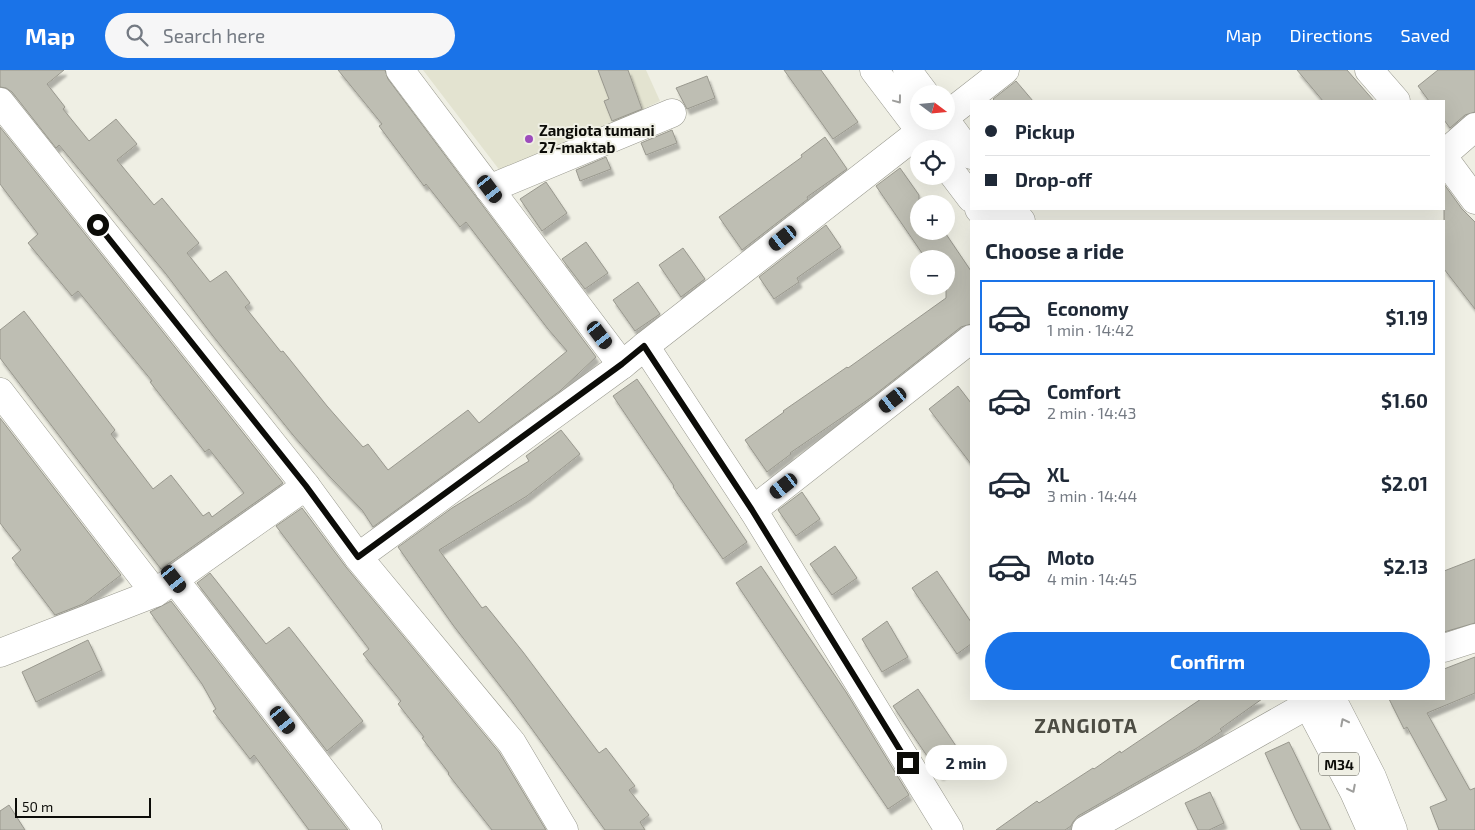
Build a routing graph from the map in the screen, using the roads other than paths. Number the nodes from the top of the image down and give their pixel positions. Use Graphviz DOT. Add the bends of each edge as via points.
graph roads {
  1 [pos="400,70"];
  2 [pos="874,70"];
  3 [pos="907,70"];
  4 [pos="1006,70"];
  5 [pos="1369,70"];
  6 [pos="918,85"];
  7 [pos="1395,100"];
  8 [pos="0,102"];
  9 [pos="955,109"];
  10 [pos="672,113"];
  11 [pos="1475,127"];
  12 [pos="953,130"];
  13 [pos="928,140"];
  14 [pos="910,153"];
  15 [pos="1445,153"];
  16 [pos="970,154"];
  17 [pos="1445,159"];
  18 [pos="955,177"];
  19 [pos="490,189"];
  20 [pos="970,197"];
  21 [pos="1475,200"];
  22 [pos="970,340"];
  23 [pos="644,346"];
  24 [pos="622,364"];
  25 [pos="0,392"];
  26 [pos="306,486"];
  27 [pos="752,510"];
  28 [pos="358,557"];
  29 [pos="165,586"];
  30 [pos="1475,638"];
  31 [pos="1445,648"];
  32 [pos="0,653"];
  33 [pos="1316,700"];
  34 [pos="368,830"];
  35 [pos="564,830"];
  36 [pos="949,830"];
  37 [pos="1086,830"];
  38 [pos="1371,830"];
  39 [pos="1393,830"];
  1 -- 19 [label="street"];
  2 -- 13 [label="street, one-way"];
  3 -- 6 [label="street"];
  4 -- 9 [label="street"];
  5 -- 7 [label="street"];
  8 -- 26 [label="street"];
  10 -- 19 [label="street"];
  11 -- 15 [label="street"];
  12 -- 16 [label="street"];
  14 -- 23 [label="street"];
  17 -- 21 [label="street"];
  18 -- 20 [label="street"];
  19 -- 24 [label="street"];
  22 -- 27 [label="street"];
  23 -- 24 [label="street"];
  23 -- 27 [label="street"];
  24 -- 28 [label="street"];
  25 -- 29 [label="street"];
  26 -- 28 [label="street"];
  26 -- 29 [label="street"];
  27 -- 36 [label="street"];
  28 -- 35 [label="street" via="512,743"];
  29 -- 32 [label="street"];
  29 -- 34 [label="street"];
  30 -- 31 [label="street"];
  33 -- 37 [label="street"];
  33 -- 38 [label="street, M34, one-way"];
  39 -- 33 [label="street, M34, one-way" via="1372,777"];
}
